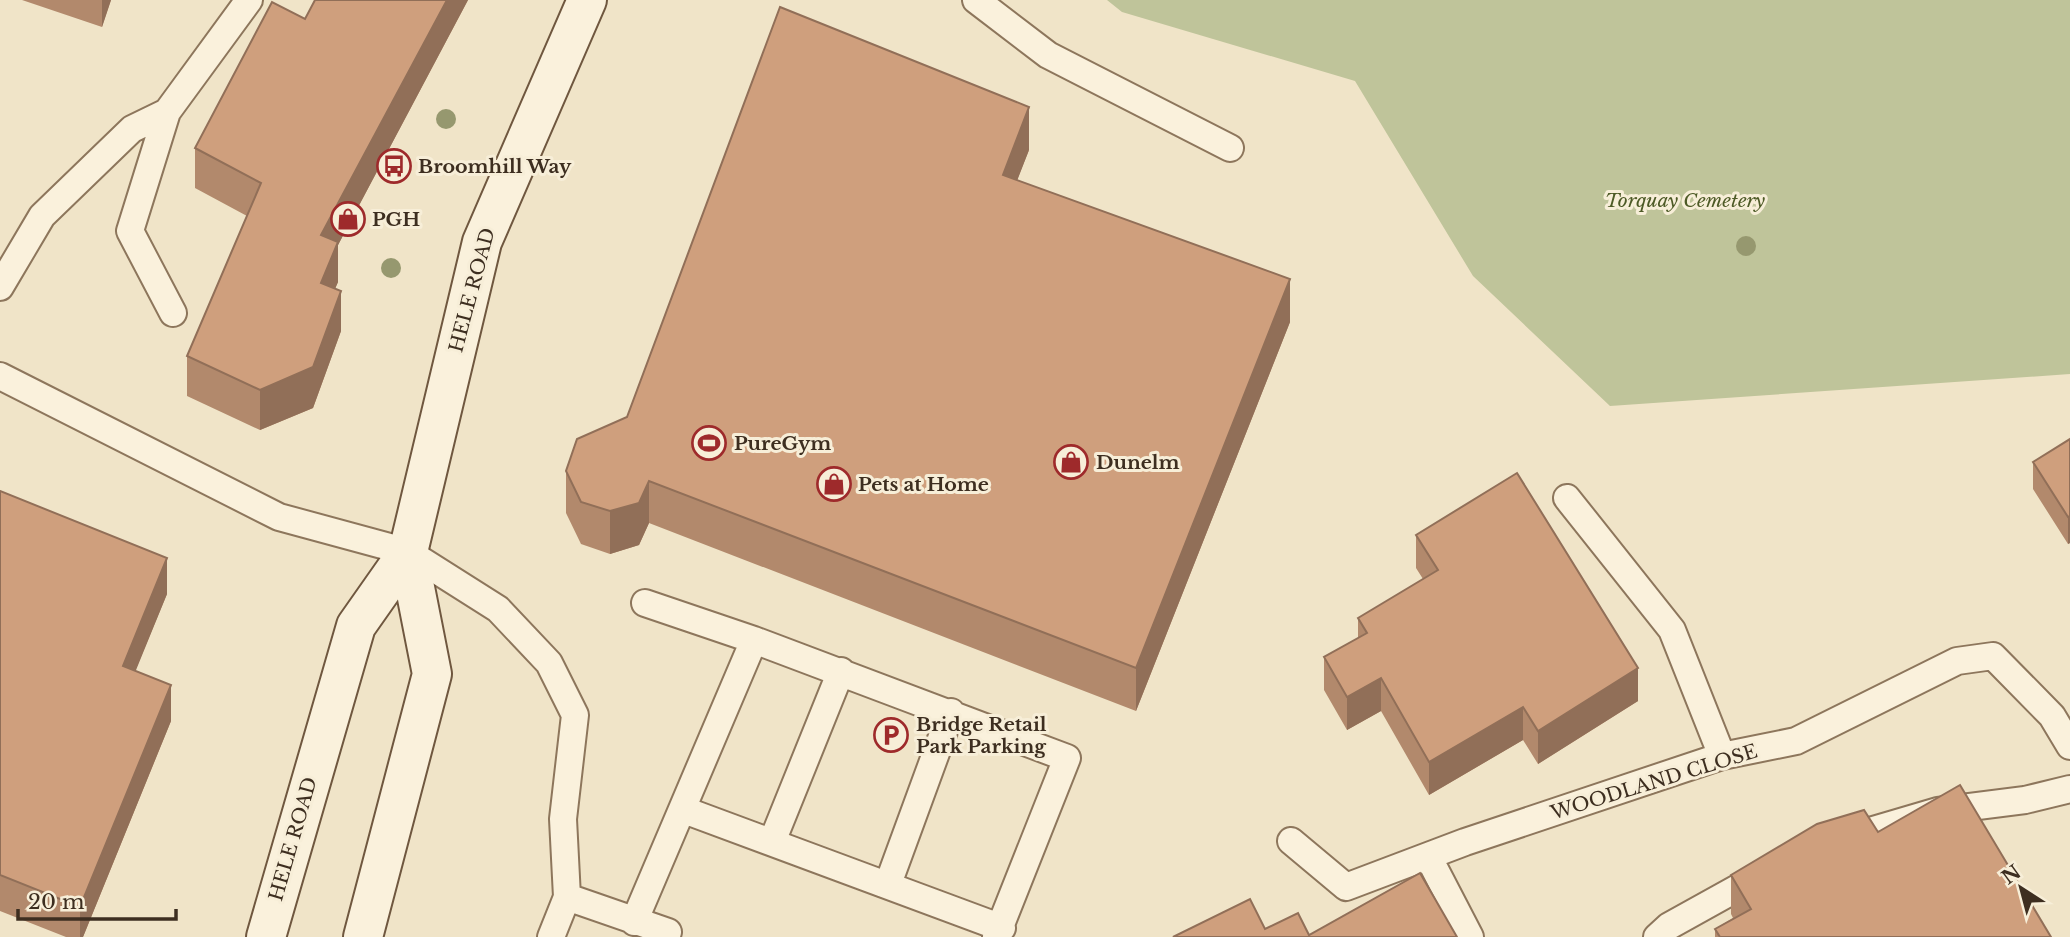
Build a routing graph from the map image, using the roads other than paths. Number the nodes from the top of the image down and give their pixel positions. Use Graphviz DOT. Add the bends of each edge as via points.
graph roads {
  1 [pos="249,0"];
  2 [pos="587,0"];
  3 [pos="976,0"];
  4 [pos="167,112"];
  5 [pos="1230,148"];
  6 [pos="0,287"];
  7 [pos="173,313"];
  8 [pos="0,376"];
  9 [pos="1567,498"];
  10 [pos="408,552"];
  11 [pos="645,603"];
  12 [pos="754,640"];
  13 [pos="841,671"];
  14 [pos="951,712"];
  15 [pos="2070,746"];
  16 [pos="1722,756"];
  17 [pos="2070,789"];
  18 [pos="684,810"];
  19 [pos="1291,841"];
  20 [pos="772,842"];
  21 [pos="1821,845"];
  22 [pos="1428,856"];
  23 [pos="1784,860"];
  24 [pos="888,884"];
  25 [pos="566,897"];
  26 [pos="634,922"];
  27 [pos="999,933"];
  28 [pos="672,935"];
  29 [pos="266,937"];
  30 [pos="363,937"];
  31 [pos="551,937"];
  32 [pos="1470,937"];
  33 [pos="1657,937"];
  1 -- 4 [label="lane"];
  2 -- 10 [label="main road, HELE ROAD" via="482,242"];
  3 -- 5 [label="lane" via="1048,55"];
  4 -- 6 [label="lane" via="132,129 42,216"];
  4 -- 7 [label="lane" via="130,231"];
  8 -- 10 [label="lane" via="279,517"];
  9 -- 16 [label="lane" via="1672,630"];
  10 -- 25 [label="lane" via="498,609 549,663 575,715 563,819"];
  10 -- 29 [label="main road, HELE ROAD" via="356,626"];
  10 -- 30 [label="main road, HELE ROAD" via="432,674"];
  11 -- 12 [label="lane"];
  12 -- 13 [label="lane"];
  12 -- 18 [label="lane"];
  13 -- 14 [label="lane"];
  13 -- 20 [label="lane"];
  14 -- 24 [label="lane"];
  14 -- 27 [label="lane" via="1067,758"];
  15 -- 16 [label="lane, WOODLAND CLOSE" via="2052,716 1993,656 1957,661 1796,741"];
  16 -- 22 [label="lane, WOODLAND CLOSE"];
  17 -- 21 [label="lane" via="1938,811"];
  18 -- 20 [label="lane"];
  18 -- 26 [label="lane"];
  19 -- 22 [label="lane, WOODLAND CLOSE" via="1346,887"];
  20 -- 24 [label="lane"];
  22 -- 32 [label="lane"];
  23 -- 33 [label="lane"];
  24 -- 27 [label="lane"];
  25 -- 26 [label="lane"];
  25 -- 31 [label="lane"];
  26 -- 28 [label="lane"];
}
